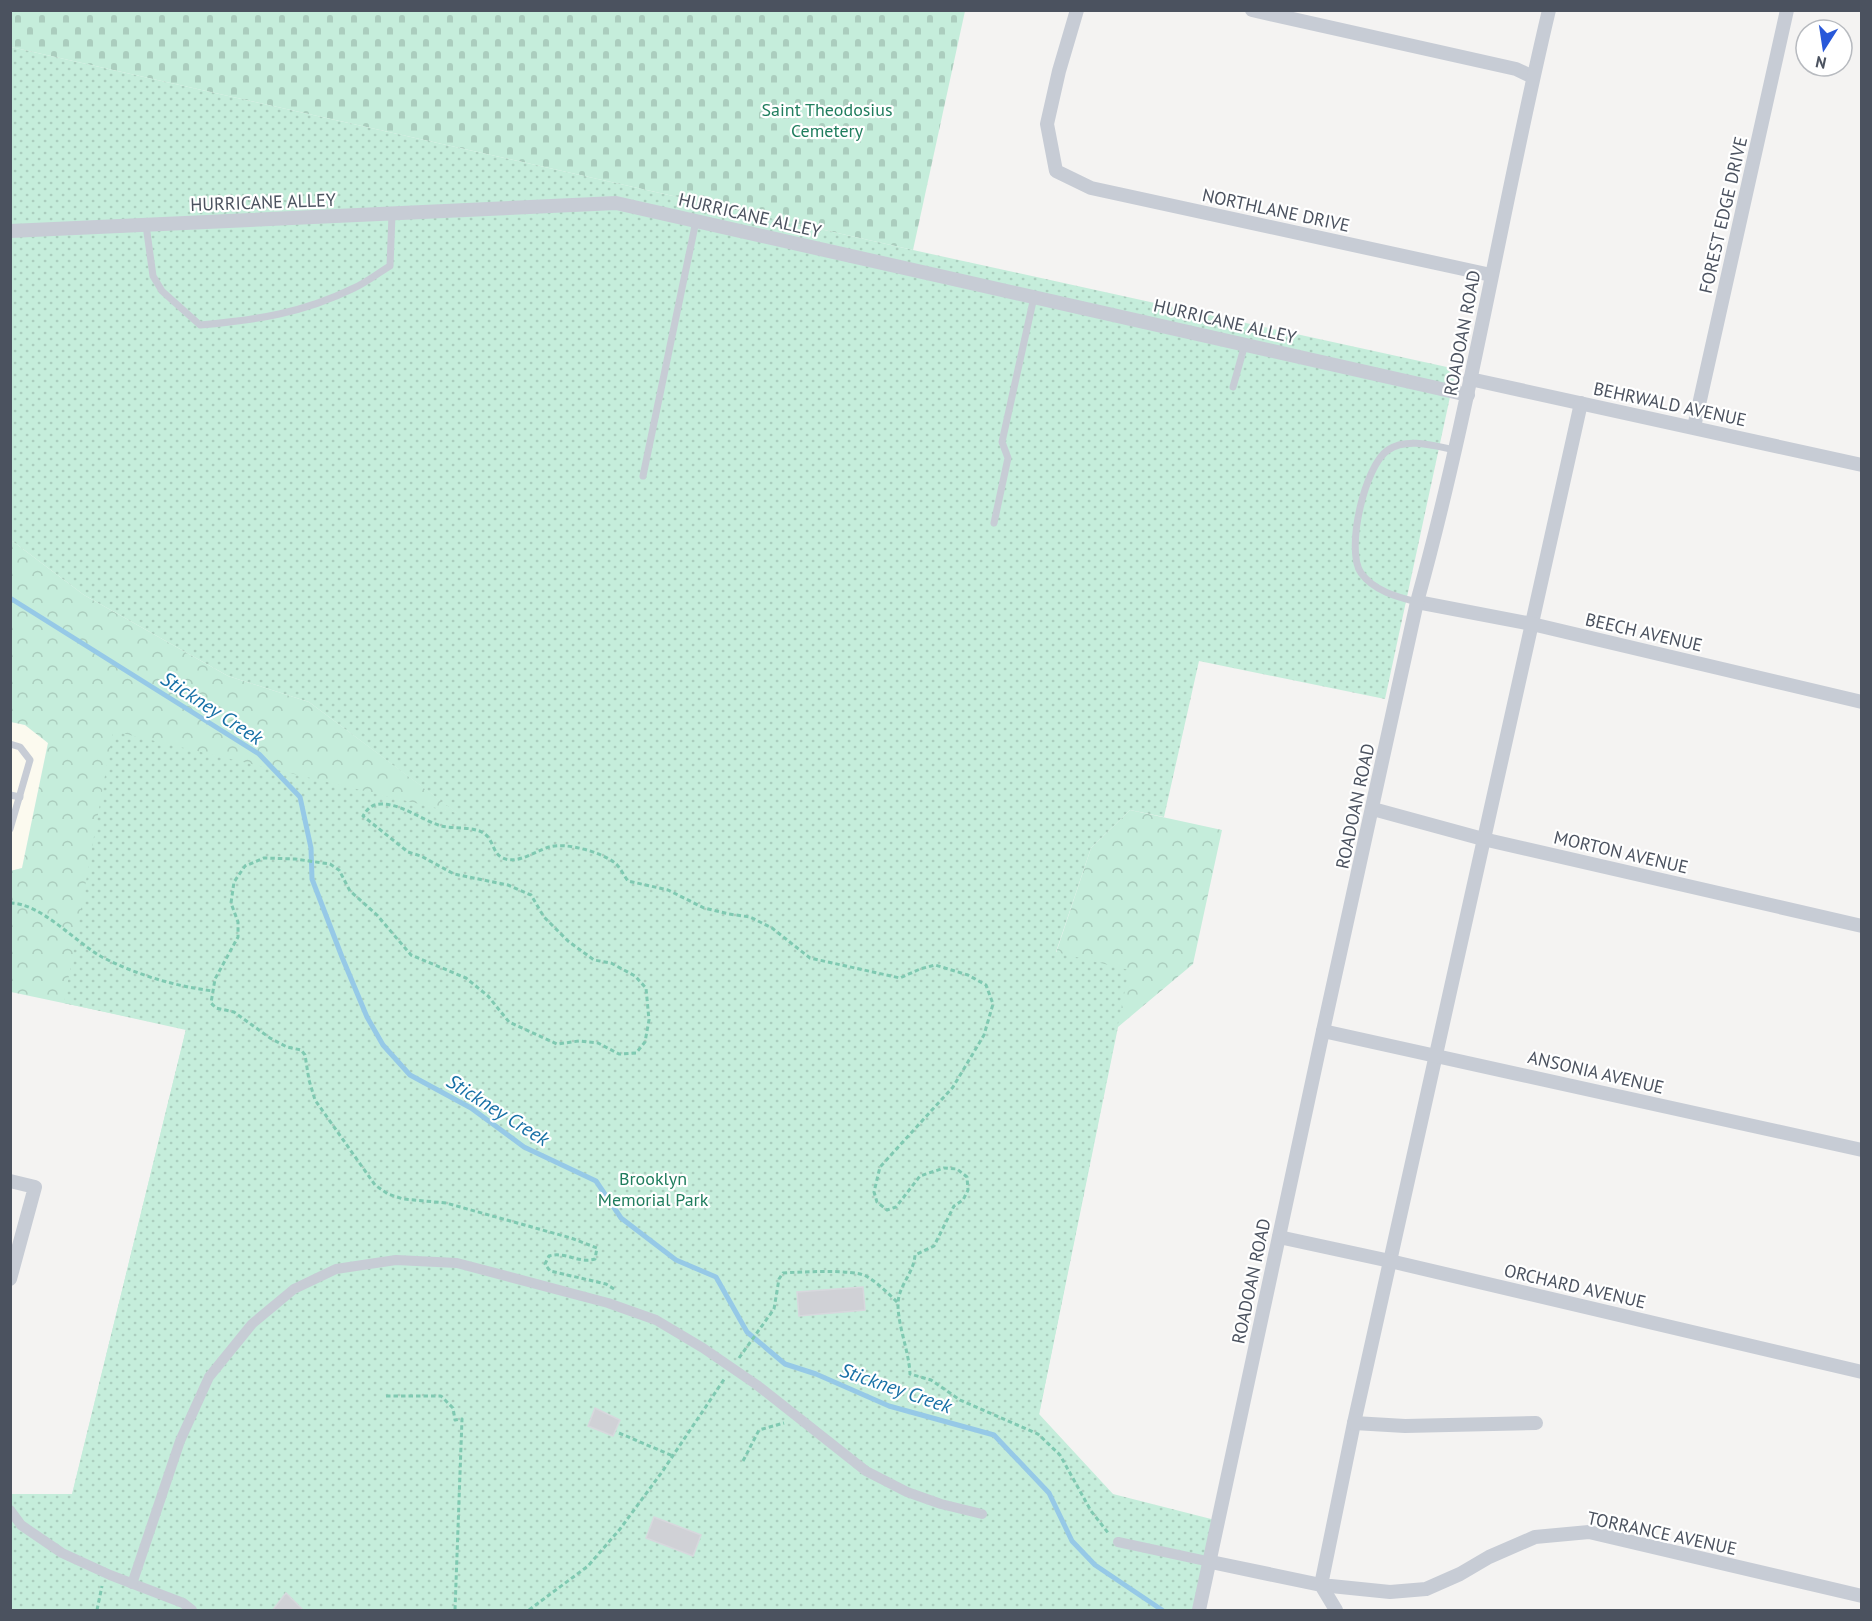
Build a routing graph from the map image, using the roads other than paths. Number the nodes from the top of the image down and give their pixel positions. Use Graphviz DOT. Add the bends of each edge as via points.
graph roads {
  1 [pos="1077,10"];
  2 [pos="1252,10"];
  3 [pos="1549,10"];
  4 [pos="1787,10"];
  5 [pos="1533,77"];
  6 [pos="392,215"];
  7 [pos="696,221"];
  8 [pos="146,225"];
  9 [pos="10,231"];
  10 [pos="1491,275"];
  11 [pos="1034,297"];
  12 [pos="1245,344"];
  13 [pos="1470,379"];
  14 [pos="1233,387"];
  15 [pos="1468,394"];
  16 [pos="1581,404"];
  17 [pos="1694,427"];
  18 [pos="1455,450"];
  19 [pos="1862,465"];
  20 [pos="643,476"];
  21 [pos="994,523"];
  22 [pos="1417,602"];
  23 [pos="1532,624"];
  24 [pos="1862,702"];
  25 [pos="10,744"];
  26 [pos="10,795"];
  27 [pos="20,797"];
  28 [pos="1373,809"];
  29 [pos="10,829"];
  30 [pos="1483,839"];
  31 [pos="1862,926"];
  32 [pos="1323,1031"];
  33 [pos="1437,1055"];
  34 [pos="1862,1150"];
  35 [pos="10,1181"];
  36 [pos="1279,1237"];
  37 [pos="1390,1261"];
  38 [pos="10,1279"];
  39 [pos="1862,1372"];
  40 [pos="1354,1423"];
  41 [pos="1536,1423"];
  42 [pos="10,1510"];
  43 [pos="982,1514"];
  44 [pos="1118,1542"];
  45 [pos="1211,1562"];
  46 [pos="132,1584"];
  47 [pos="1321,1585"];
  48 [pos="1862,1596"];
  49 [pos="192,1611"];
  50 [pos="1199,1611"];
  51 [pos="1336,1611"];
  1 -- 10 [label="street, NORTHLANE DRIVE" via="1047,124 1056,171 1091,188"];
  2 -- 5 [label="street" via="1516,69"];
  3 -- 5 [label="street, ROADOAN ROAD"];
  4 -- 17 [label="street, FOREST EDGE DRIVE"];
  5 -- 10 [label="street, ROADOAN ROAD"];
  6 -- 7 [label="street, HURRICANE ALLEY" via="616,203"];
  6 -- 8 [label="street, HURRICANE ALLEY"];
  6 -- 8 [label="lane" via="390,266 357,287 294,312 201,325 162,291 153,276"];
  7 -- 11 [label="street, HURRICANE ALLEY"];
  7 -- 20 [label="lane"];
  8 -- 9 [label="street, HURRICANE ALLEY"];
  10 -- 13 [label="street, ROADOAN ROAD"];
  11 -- 12 [label="street, HURRICANE ALLEY"];
  11 -- 21 [label="lane" via="1002,442 1008,458"];
  12 -- 14 [label="lane"];
  12 -- 15 [label="street, HURRICANE ALLEY"];
  13 -- 15 [label="street, ROADOAN ROAD"];
  13 -- 16 [label="street, BEHRWALD AVENUE"];
  15 -- 18 [label="street, ROADOAN ROAD"];
  16 -- 17 [label="street, BEHRWALD AVENUE"];
  16 -- 23 [label="street"];
  17 -- 19 [label="street, BEHRWALD AVENUE"];
  18 -- 22 [label="street, ROADOAN ROAD"];
  18 -- 22 [label="lane" via="1405,444 1388,449 1376,461 1366,486 1354,558 1361,573 1377,588"];
  22 -- 23 [label="street, BEECH AVENUE"];
  22 -- 28 [label="street, ROADOAN ROAD"];
  23 -- 24 [label="street, BEECH AVENUE"];
  23 -- 30 [label="street"];
  25 -- 27 [label="lane" via="20,747 30,760"];
  26 -- 27 [label="lane"];
  27 -- 29 [label="lane"];
  28 -- 30 [label="street, MORTON AVENUE"];
  28 -- 32 [label="street, ROADOAN ROAD"];
  30 -- 31 [label="street, MORTON AVENUE"];
  30 -- 33 [label="street"];
  32 -- 33 [label="street, ANSONIA AVENUE"];
  32 -- 36 [label="street, ROADOAN ROAD"];
  33 -- 34 [label="street, ANSONIA AVENUE"];
  33 -- 37 [label="street"];
  35 -- 38 [label="street" via="35,1186"];
  36 -- 37 [label="street, ORCHARD AVENUE"];
  36 -- 45 [label="street, ROADOAN ROAD"];
  37 -- 39 [label="street, ORCHARD AVENUE"];
  37 -- 40 [label="street"];
  40 -- 41 [label="street"];
  40 -- 47 [label="street"];
  42 -- 46 [label="street" via="21,1525 62,1553"];
  43 -- 46 [label="street" via="907,1492 866,1471 732,1368 656,1320 458,1263 396,1260 336,1269 294,1289 252,1324 209,1377 180,1441"];
  44 -- 45 [label="street"];
  45 -- 47 [label="street, TORRANCE AVENUE"];
  45 -- 50 [label="street, ROADOAN ROAD"];
  46 -- 49 [label="street" via="183,1603"];
  47 -- 48 [label="street, TORRANCE AVENUE" via="1390,1592 1426,1589 1535,1537 1589,1532"];
  47 -- 51 [label="street"];
}
